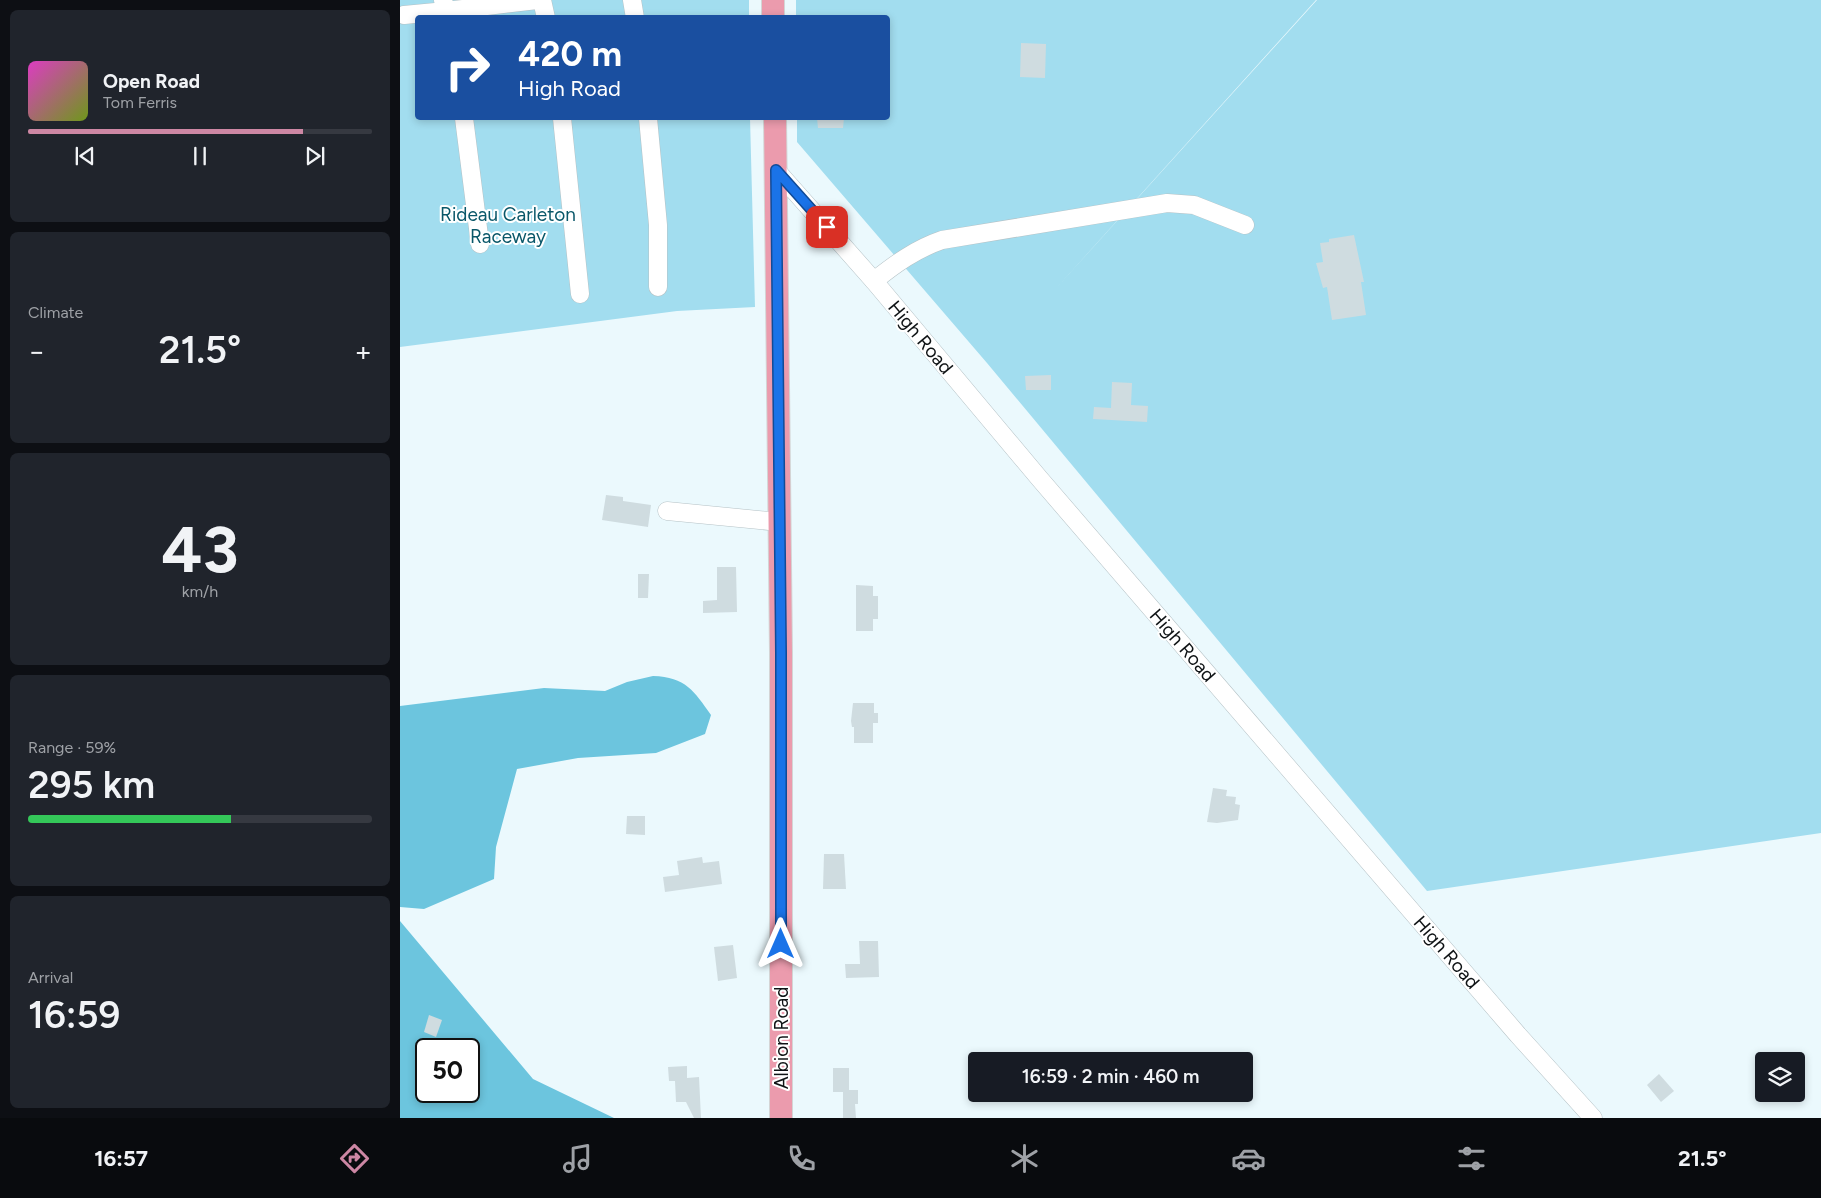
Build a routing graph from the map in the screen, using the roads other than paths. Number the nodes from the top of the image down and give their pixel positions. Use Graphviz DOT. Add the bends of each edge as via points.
graph roads {
  1 [pos="537,0"];
  2 [pos="542,0"];
  3 [pos="632,0"];
  4 [pos="445,10"];
  5 [pos="404,15"];
  6 [pos="545,15"];
  7 [pos="634,15"];
  8 [pos="464,120"];
  9 [pos="562,120"];
  10 [pos="648,120"];
  11 [pos="775,120"];
  12 [pos="776,170"];
  13 [pos="1245,224"];
  14 [pos="480,244"];
  15 [pos="874,281"];
  16 [pos="658,287"];
  17 [pos="580,294"];
  18 [pos="667,511"];
  19 [pos="779,522"];
  20 [pos="782,1118"];
  21 [pos="1592,1118"];
  1 -- 4 [label="street"];
  2 -- 6 [label="street"];
  3 -- 7 [label="street"];
  4 -- 5 [label="street"];
  8 -- 14 [label="street"];
  9 -- 17 [label="street"];
  10 -- 16 [label="street" via="658,225"];
  11 -- 12 [label="main road, Albion Road"];
  12 -- 15 [label="street, High Road"];
  12 -- 19 [label="main road, Albion Road"];
  13 -- 15 [label="street" via="1194,205 1167,203 1071,217 942,240 925,246"];
  15 -- 21 [label="street, High Road" via="1039,478"];
  18 -- 19 [label="street"];
  19 -- 20 [label="main road, Albion Road"];
}
